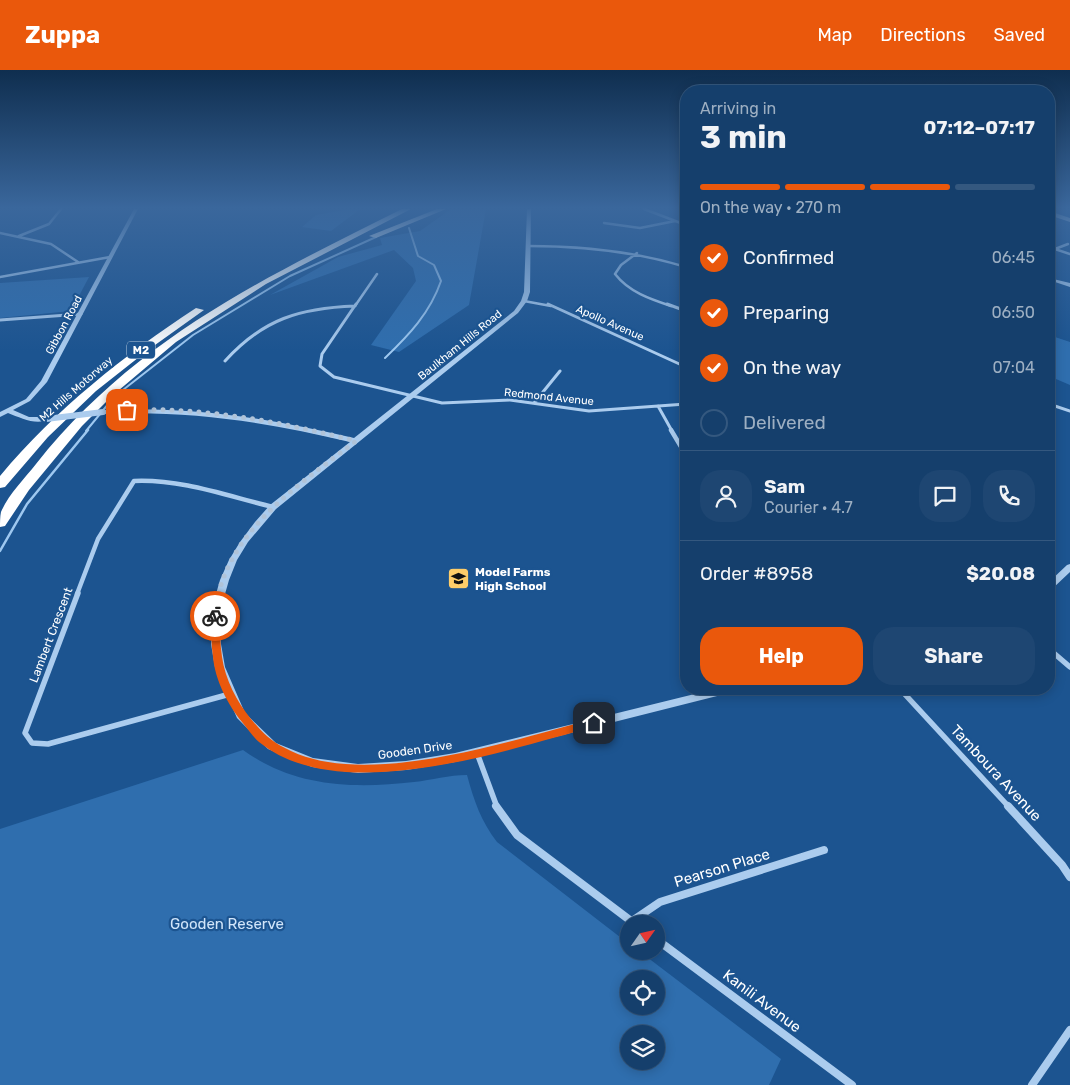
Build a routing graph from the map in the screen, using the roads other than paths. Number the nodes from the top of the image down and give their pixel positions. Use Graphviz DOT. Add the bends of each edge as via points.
graph roads {
  1 [pos="71,256"];
  2 [pos="297,256"];
  3 [pos="314,256"];
  4 [pos="324,256"];
  5 [pos="527,256"];
  6 [pos="633,256"];
  7 [pos="649,256"];
  8 [pos="110,257"];
  9 [pos="78,262"];
  10 [pos="680,265"];
  11 [pos="377,274"];
  12 [pos="277,275"];
  13 [pos="0,277"];
  14 [pos="1055,281"];
  15 [pos="1070,285"];
  16 [pos="524,301"];
  17 [pos="355,306"];
  18 [pos="680,309"];
  19 [pos="81,314"];
  20 [pos="0,320"];
  21 [pos="225,360"];
  22 [pos="680,364"];
  23 [pos="560,371"];
  24 [pos="410,397"];
  25 [pos="534,402"];
  26 [pos="680,404"];
  27 [pos="658,406"];
  28 [pos="1055,406"];
  29 [pos="9,411"];
  30 [pos="1070,411"];
  31 [pos="0,415"];
  32 [pos="356,441"];
  33 [pos="680,444"];
  34 [pos="0,484"];
  35 [pos="273,507"];
  36 [pos="0,524"];
  37 [pos="1070,567"];
  38 [pos="1055,581"];
  39 [pos="1055,654"];
  40 [pos="1070,667"];
  41 [pos="230,694"];
  42 [pos="705,695"];
  43 [pos="906,695"];
  44 [pos="477,753"];
  45 [pos="824,850"];
  46 [pos="1070,877"];
  47 [pos="623,915"];
  48 [pos="644,915"];
  49 [pos="665,946"];
  50 [pos="1070,1030"];
  51 [pos="852,1085"];
  52 [pos="1032,1085"];
  1 -- 9 [label="street"];
  2 -- 34 [label="highway, M2 Hills Motorway / M2" via="259,275 171,328 70,408"];
  3 -- 12 [label="highway"];
  4 -- 12 [label="highway, M2"];
  5 -- 16 [label="street"];
  6 -- 18 [label="street" via="617,269 615,274 619,281"];
  7 -- 10 [label="street"];
  8 -- 9 [label="street"];
  8 -- 19 [label="street, Gibbon Road"];
  9 -- 13 [label="street"];
  11 -- 17 [label="street"];
  12 -- 36 [label="highway, M2 Hills Motorway / M2" via="200,321 101,400 46,459"];
  14 -- 15 [label="street"];
  16 -- 22 [label="street, Apollo Avenue" via="545,303"];
  16 -- 24 [label="street, Baulkham Hills Road" via="508,320"];
  17 -- 21 [label="street" via="321,307 285,315 234,350"];
  17 -- 24 [label="street, Redmond Avenue" via="322,354 320,366 334,377"];
  19 -- 20 [label="street"];
  19 -- 29 [label="street, Gibbon Road" via="44,382 28,400"];
  23 -- 25 [label="street"];
  24 -- 25 [label="street, Redmond Avenue" via="454,404 501,400"];
  24 -- 32 [label="street, Baulkham Hills Road"];
  25 -- 27 [label="street, Redmond Avenue" via="581,410"];
  26 -- 27 [label="street, Redmond Avenue"];
  27 -- 33 [label="street"];
  28 -- 30 [label="street"];
  29 -- 31 [label="street, Gibbon Road"];
  29 -- 32 [label="street, bridge" via="28,419 146,409 198,412 275,423"];
  32 -- 35 [label="street, Gooden Drive"];
  35 -- 41 [label="street, Gooden Drive" via="241,545 225,575 217,600 217,658"];
  35 -- 41 [label="street, Lambert Crescent" via="155,479 134,481 98,540 25,734 32,743 48,744"];
  37 -- 38 [label="street"];
  39 -- 40 [label="street"];
  41 -- 44 [label="street, Gooden Drive" via="245,720 262,739 294,757 319,765 381,769"];
  42 -- 44 [label="street, Gooden Drive"];
  43 -- 46 [label="street, Tamboura Avenue"];
  44 -- 47 [label="street" via="498,813 506,824 517,836"];
  45 -- 48 [label="street, Pearson Place" via="660,902"];
  49 -- 51 [label="street, Kanili Avenue"];
  50 -- 52 [label="street"];
}
